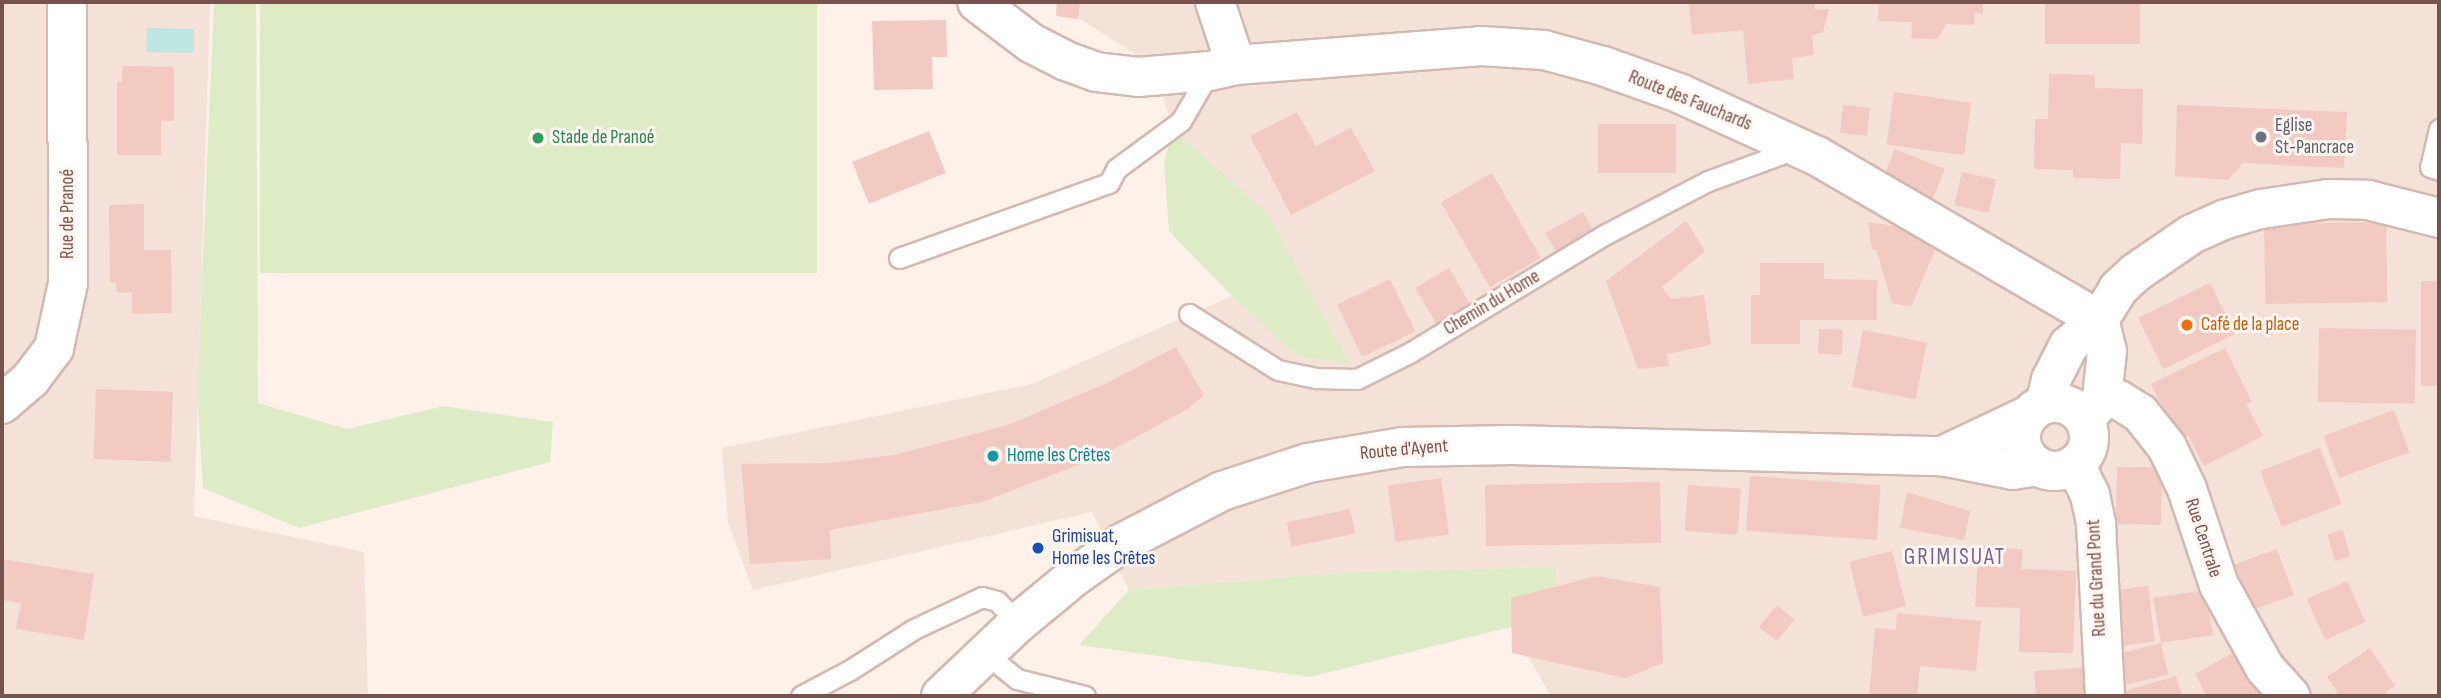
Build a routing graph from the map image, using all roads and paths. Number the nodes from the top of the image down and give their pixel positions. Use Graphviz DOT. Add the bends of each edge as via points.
graph roads {
  1 [pos="67,2"];
  2 [pos="977,2"];
  3 [pos="1215,2"];
  4 [pos="1223,69"];
  5 [pos="2439,129"];
  6 [pos="1792,144"];
  7 [pos="2439,170"];
  8 [pos="2439,218"];
  9 [pos="899,258"];
  10 [pos="1189,314"];
  11 [pos="2099,320"];
  12 [pos="2,404"];
  13 [pos="2094,409"];
  14 [pos="2037,410"];
  15 [pos="1942,456"];
  16 [pos="2056,465"];
  17 [pos="1018,623"];
  18 [pos="986,654"];
  19 [pos="801,696"];
  20 [pos="941,696"];
  21 [pos="1085,696"];
  22 [pos="2105,696"];
  23 [pos="2290,696"];
  1 -- 12 [label="street, Rue de Pranoé" via="68,283 54,348 30,380"];
  2 -- 4 [label="street, Route des Fauchards" via="1031,43 1096,72 1138,77"];
  3 -- 4 [label="street"];
  4 -- 6 [label="street, Route des Fauchards" via="1427,48 1544,50 1681,94"];
  4 -- 9 [label="lane" via="1181,121 1116,169 1109,183"];
  5 -- 7 [label="lane" via="2430,167"];
  6 -- 10 [label="lane, Chemin du Home" via="1779,155 1709,181 1606,234 1411,352 1357,379 1316,378 1278,370"];
  6 -- 11 [label="street, Route des Fauchards"];
  8 -- 11 [label="street" via="2368,200 2329,199 2294,202 2226,219 2192,234 2135,273 2118,289"];
  11 -- 13 [label="street" via="2107,351"];
  11 -- 14 [label="street" via="2069,345"];
  13 -- 14 [label="street" via="2067,405"];
  13 -- 16 [label="street" via="2082,457"];
  13 -- 23 [label="street, Rue Centrale" via="2119,401 2140,413 2167,447 2187,489 2219,585 2265,668"];
  14 -- 15 [label="street, Route d'Ayent"];
  14 -- 16 [label="street" via="2022,428 2022,445"];
  15 -- 16 [label="street, Route d'Ayent" via="2013,470"];
  15 -- 17 [label="street, Route d'Ayent" via="1513,445 1438,445 1364,452 1261,477 1164,519 1075,576"];
  16 -- 22 [label="street, Rue du Grand Pont" via="2090,495 2096,524"];
  17 -- 18 [label="street, Route d'Ayent"];
  17 -- 19 [label="lane" via="997,601 982,597 914,629"];
  18 -- 20 [label="street, Route d'Ayent"];
  18 -- 21 [label="lane" via="1017,679"];
}
